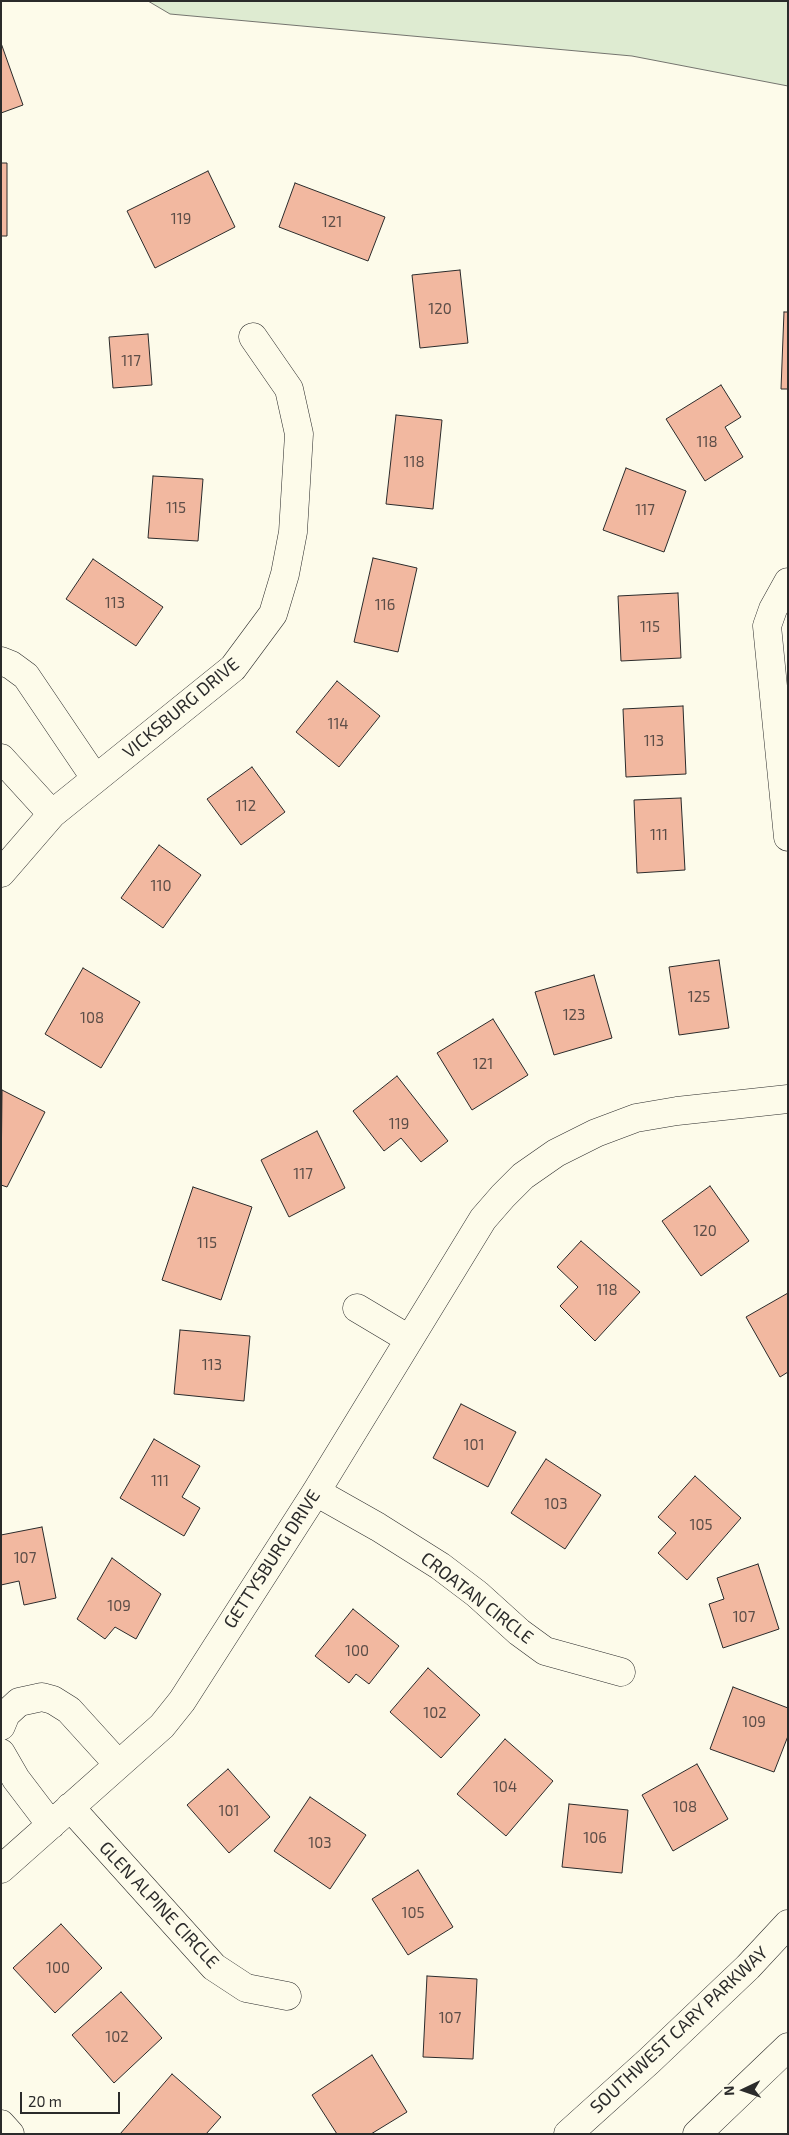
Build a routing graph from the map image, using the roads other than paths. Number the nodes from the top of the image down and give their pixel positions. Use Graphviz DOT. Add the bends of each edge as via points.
graph roads {
  1 [pos="253,337"];
  2 [pos="788,582"];
  3 [pos="1,661"];
  4 [pos="1,758"];
  5 [pos="95,778"];
  6 [pos="52,814"];
  7 [pos="788,837"];
  8 [pos="1,872"];
  9 [pos="788,1099"];
  10 [pos="357,1308"];
  11 [pos="409,1339"];
  12 [pos="316,1492"];
  13 [pos="621,1672"];
  14 [pos="1,1726"];
  15 [pos="1,1754"];
  16 [pos="118,1764"];
  17 [pos="60,1816"];
  18 [pos="1,1869"];
  19 [pos="788,1924"];
  20 [pos="287,1996"];
  21 [pos="788,2047"];
  22 [pos="1,2124"];
  23 [pos="10,2134"];
  24 [pos="568,2134"];
  25 [pos="697,2134"];
  1 -- 5 [label="street, VICKSBURG DRIVE" via="289,389 299,434 293,532 273,614 233,668"];
  2 -- 7 [label="street" via="767,626"];
  3 -- 5 [label="street" via="26,676"];
  4 -- 6 [label="street"];
  5 -- 6 [label="street, VICKSBURG DRIVE"];
  6 -- 8 [label="street, VICKSBURG DRIVE"];
  9 -- 11 [label="street, GETTYSBURG DRIVE" via="636,1118 556,1153 523,1176 483,1219"];
  10 -- 11 [label="street"];
  11 -- 12 [label="street, GETTYSBURG DRIVE"];
  12 -- 13 [label="street, CROATAN CIRCLE" via="440,1566 545,1651"];
  12 -- 16 [label="street, GETTYSBURG DRIVE" via="182,1701 162,1726"];
  14 -- 16 [label="street" via="6,1714 19,1702 42,1697 53,1700 69,1710"];
  15 -- 17 [label="street" via="16,1780"];
  16 -- 17 [label="street, GETTYSBURG DRIVE"];
  17 -- 18 [label="street, GETTYSBURG DRIVE"];
  17 -- 20 [label="street, GLEN ALPINE CIRCLE" via="214,1967 246,1988"];
  19 -- 24 [label="street, SOUTHWEST CARY PARKWAY" via="748,1967"];
  21 -- 25 [label="street"];
  22 -- 23 [label="street"];
}
